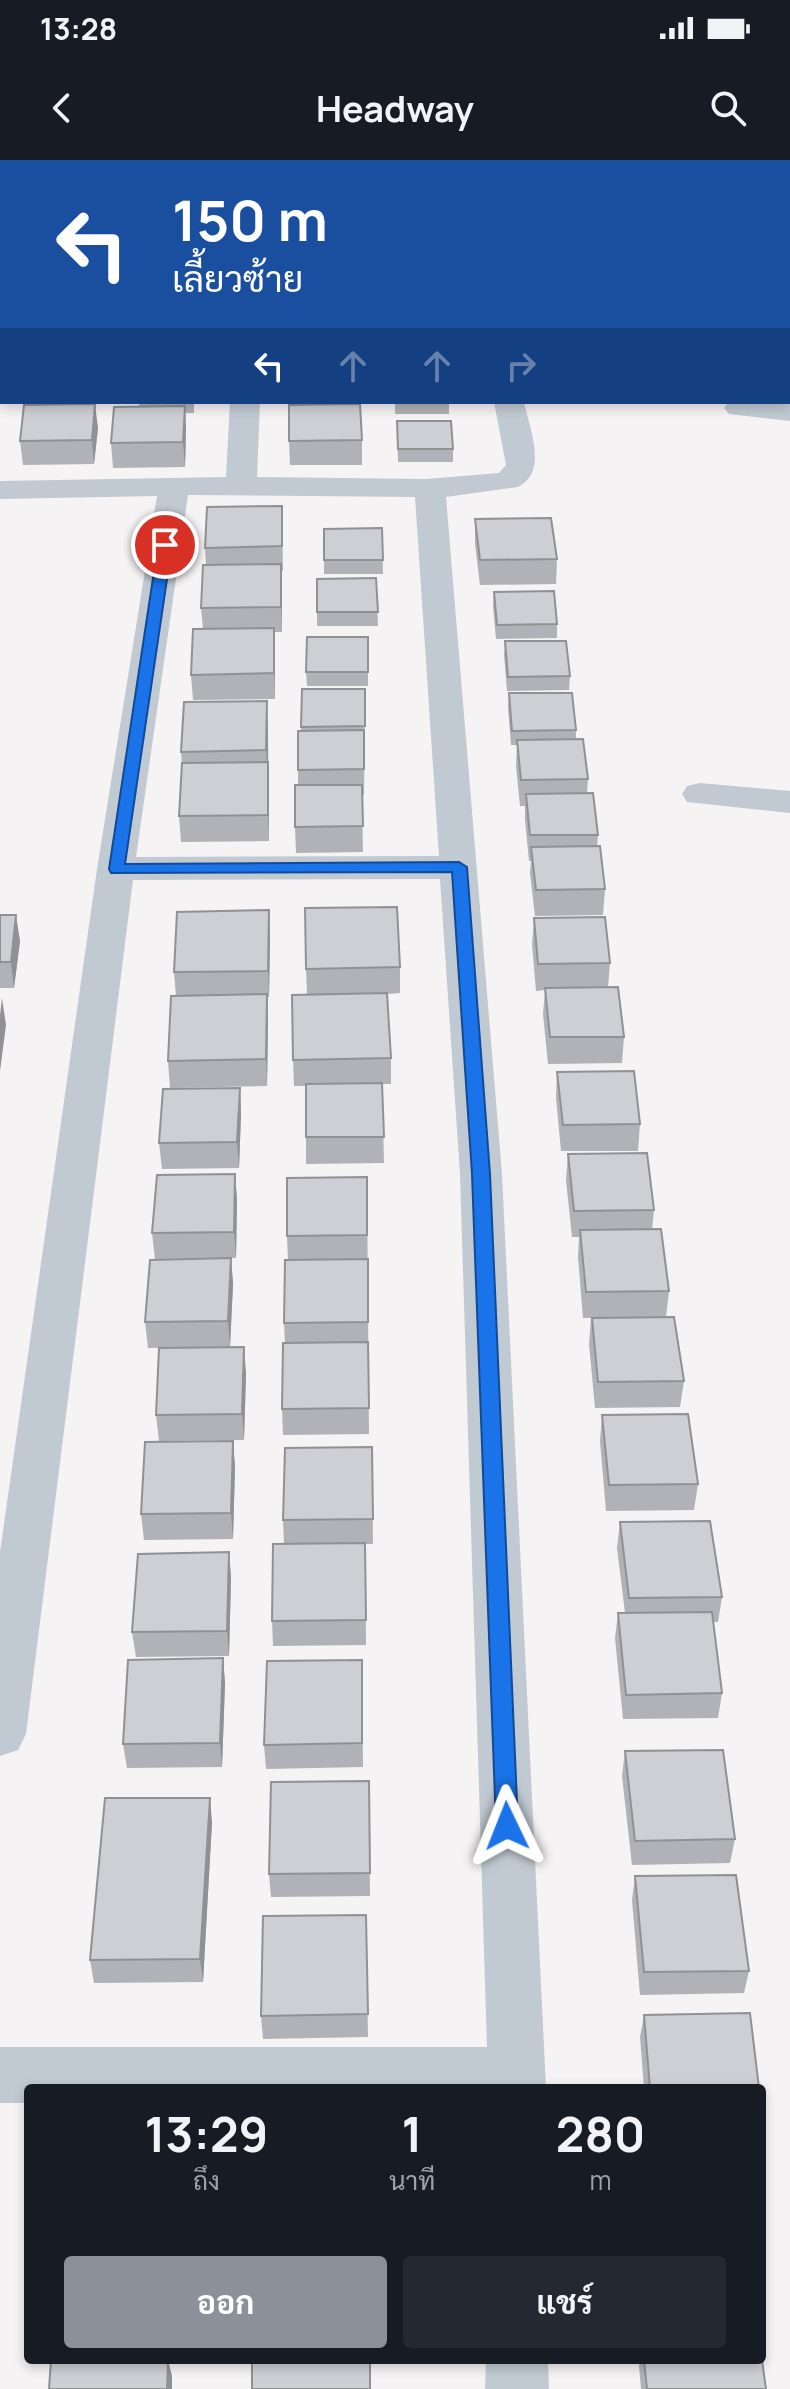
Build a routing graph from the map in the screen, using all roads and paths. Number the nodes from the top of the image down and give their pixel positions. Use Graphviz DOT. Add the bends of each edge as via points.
graph roads {
  1 [pos="245,404"];
  2 [pos="509,404"];
  3 [pos="739,408"];
  4 [pos="790,412"];
  5 [pos="241,485"];
  6 [pos="174,486"];
  7 [pos="430,487"];
  8 [pos="0,490"];
  9 [pos="700,794"];
  10 [pos="790,802"];
  11 [pos="459,867"];
  12 [pos="116,869"];
  13 [pos="0,1734"];
  14 [pos="0,2075"];
  15 [pos="517,2082"];
  16 [pos="517,2364"];
  17 [pos="517,2389"];
  1 -- 5 [label="street"];
  2 -- 7 [label="street" via="519,473 502,482"];
  3 -- 4 [label="street"];
  5 -- 6 [label="street"];
  5 -- 7 [label="street"];
  6 -- 8 [label="street"];
  6 -- 12 [label="street"];
  7 -- 11 [label="street"];
  9 -- 10 [label="street"];
  11 -- 12 [label="street"];
  11 -- 15 [label="street" via="481,1174"];
  12 -- 13 [label="street"];
  14 -- 15 [label="street"];
  16 -- 17 [label="street"];
}
